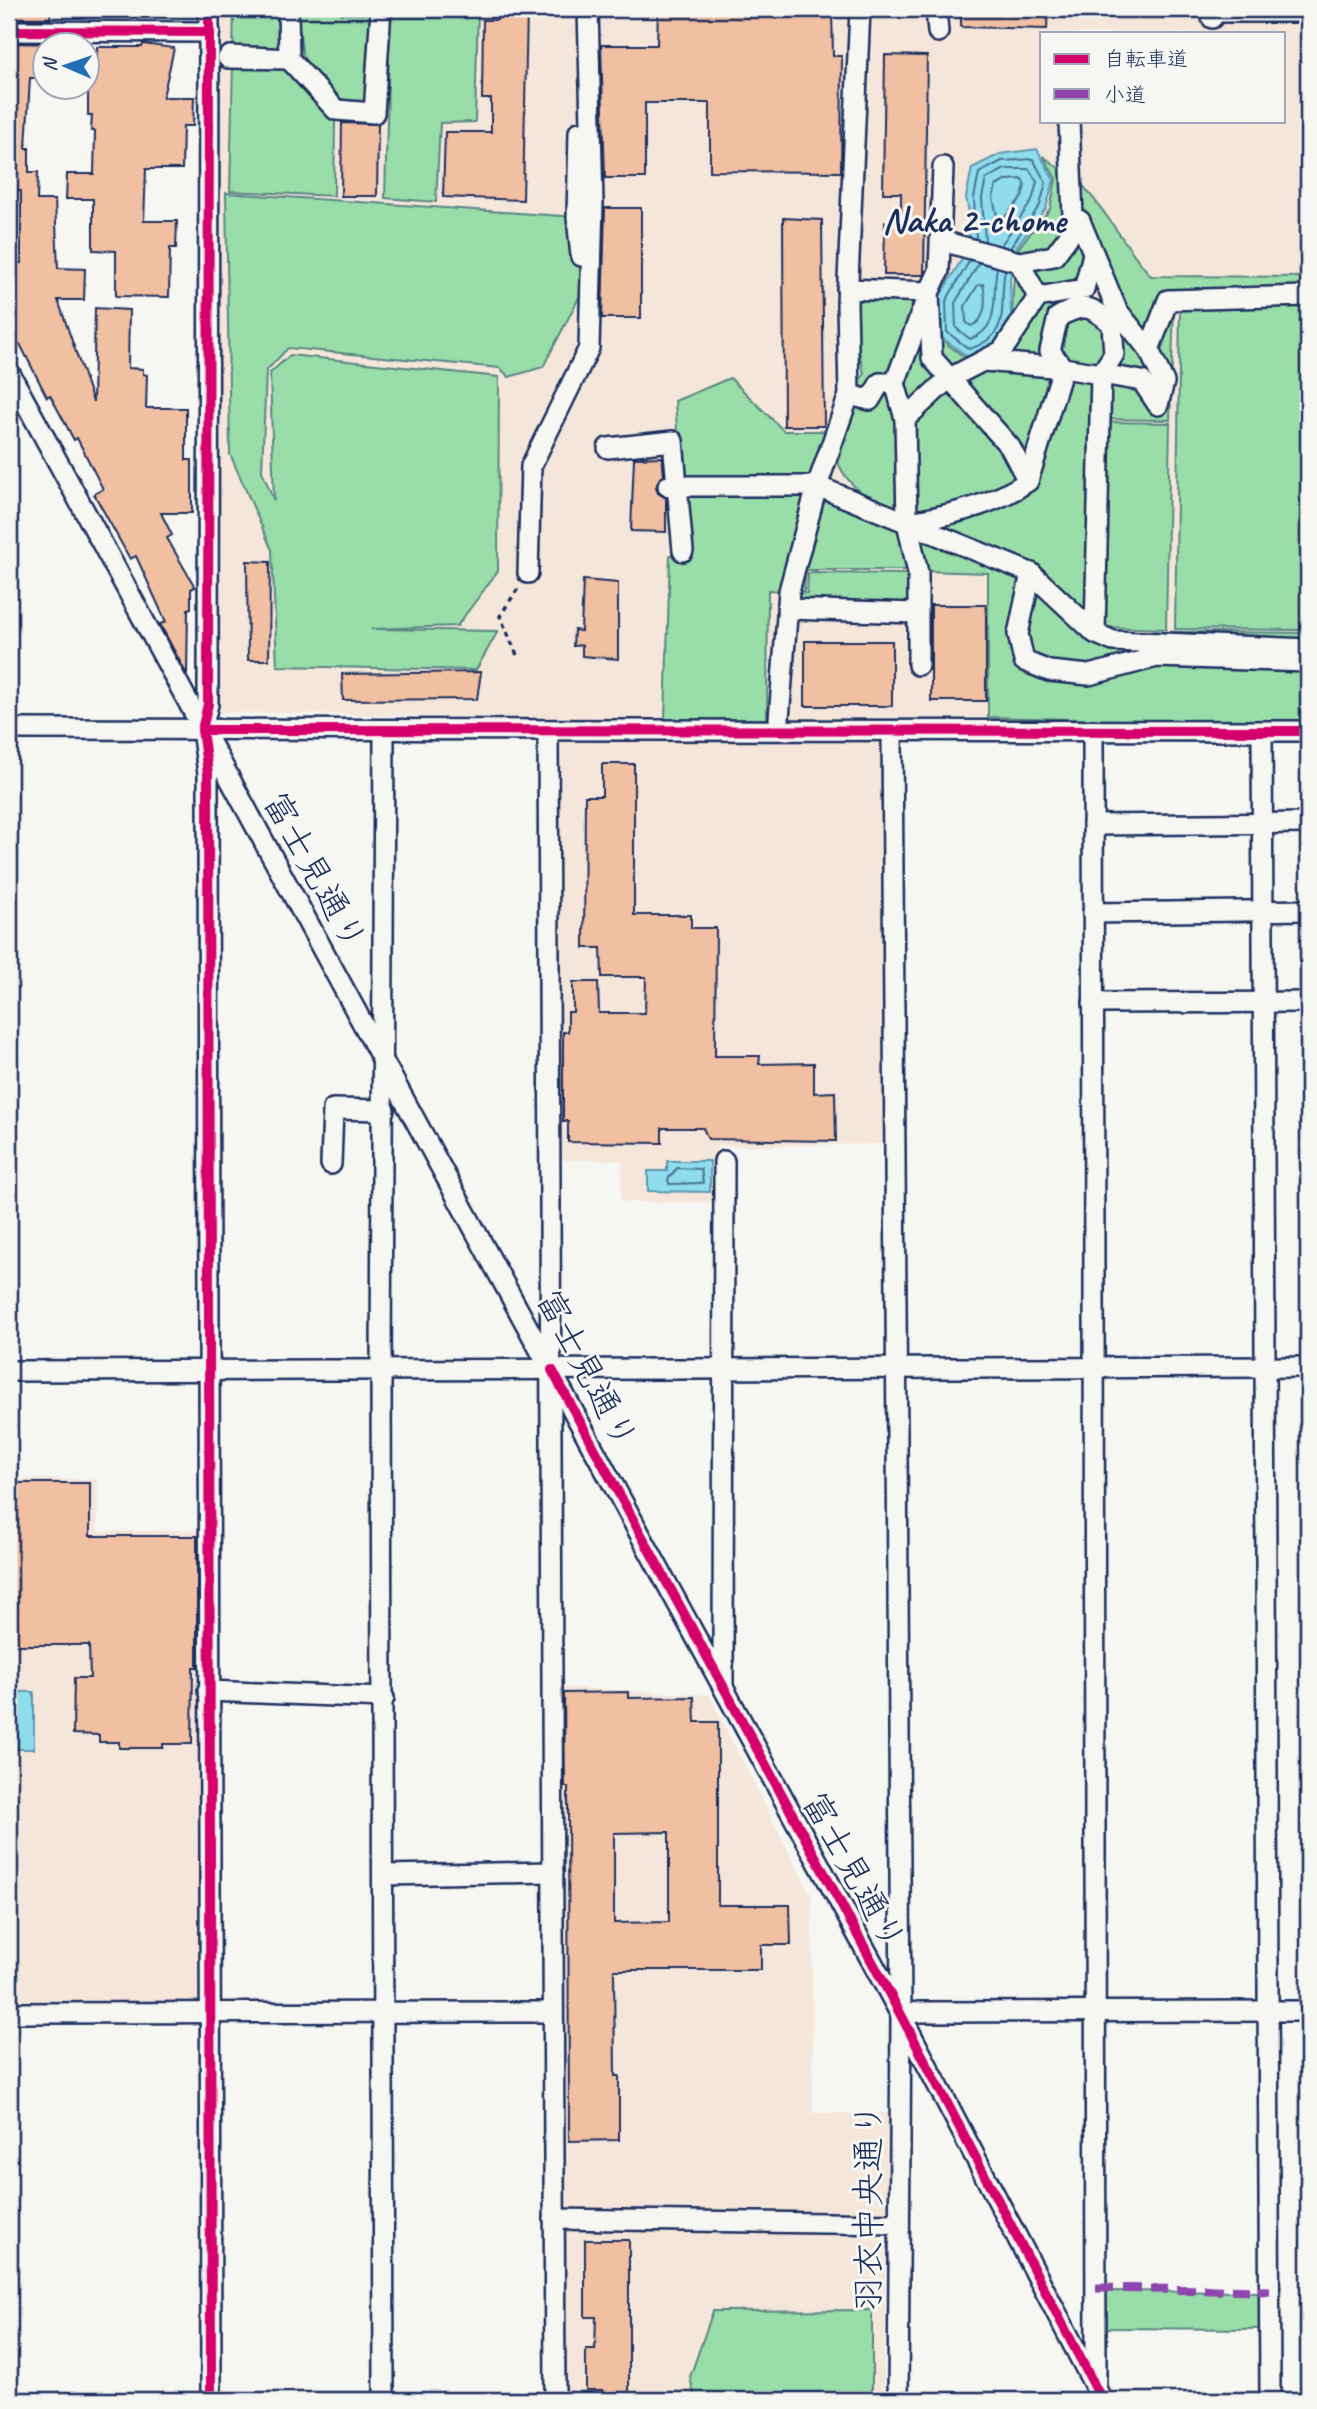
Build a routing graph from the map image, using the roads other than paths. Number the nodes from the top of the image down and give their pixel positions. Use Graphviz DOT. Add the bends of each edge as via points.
graph roads {
  1 [pos="209,9"];
  2 [pos="288,9"];
  3 [pos="381,9"];
  4 [pos="581,9"];
  5 [pos="588,9"];
  6 [pos="860,9"];
  7 [pos="936,9"];
  8 [pos="1308,12"];
  9 [pos="1212,18"];
  10 [pos="9,31"];
  11 [pos="209,32"];
  12 [pos="938,32"];
  13 [pos="1069,122"];
  14 [pos="943,167"];
  15 [pos="1072,220"];
  16 [pos="942,240"];
  17 [pos="1093,254"];
  18 [pos="1019,262"];
  19 [pos="584,288"];
  20 [pos="848,289"];
  21 [pos="1084,289"];
  22 [pos="1308,296"];
  23 [pos="1038,298"];
  24 [pos="1094,308"];
  25 [pos="1115,317"];
  26 [pos="1149,350"];
  27 [pos="984,361"];
  28 [pos="1063,368"];
  29 [pos="9,372"];
  30 [pos="1101,374"];
  31 [pos="948,379"];
  32 [pos="895,383"];
  33 [pos="849,395"];
  34 [pos="905,419"];
  35 [pos="608,448"];
  36 [pos="1028,481"];
  37 [pos="672,486"];
  38 [pos="817,486"];
  39 [pos="907,522"];
  40 [pos="683,551"];
  41 [pos="528,573"];
  42 [pos="1031,573"];
  43 [pos="787,609"];
  44 [pos="918,613"];
  45 [pos="1095,633"];
  46 [pos="1308,649"];
  47 [pos="1308,663"];
  48 [pos="918,665"];
  49 [pos="779,719"];
  50 [pos="9,729"];
  51 [pos="202,730"];
  52 [pos="384,730"];
  53 [pos="548,730"];
  54 [pos="1093,730"];
  55 [pos="892,731"];
  56 [pos="1262,731"];
  57 [pos="1308,731"];
  58 [pos="1263,823"];
  59 [pos="1308,823"];
  60 [pos="1093,825"];
  61 [pos="1308,910"];
  62 [pos="1263,911"];
  63 [pos="1093,913"];
  64 [pos="1264,1002"];
  65 [pos="1308,1002"];
  66 [pos="1093,1003"];
  67 [pos="384,1063"];
  68 [pos="384,1110"];
  69 [pos="724,1161"];
  70 [pos="331,1164"];
  71 [pos="1268,1367"];
  72 [pos="1308,1367"];
  73 [pos="1096,1368"];
  74 [pos="207,1369"];
  75 [pos="897,1369"];
  76 [pos="381,1370"];
  77 [pos="552,1370"];
  78 [pos="723,1370"];
  79 [pos="9,1371"];
  80 [pos="723,1688"];
  81 [pos="208,1690"];
  82 [pos="384,1698"];
  83 [pos="553,1872"];
  84 [pos="384,1875"];
  85 [pos="1096,2011"];
  86 [pos="1268,2011"];
  87 [pos="1308,2011"];
  88 [pos="210,2012"];
  89 [pos="384,2012"];
  90 [pos="553,2012"];
  91 [pos="9,2013"];
  92 [pos="901,2015"];
  93 [pos="554,2219"];
  94 [pos="900,2224"];
  95 [pos="1098,2397"];
  96 [pos="211,2400"];
  97 [pos="384,2400"];
  98 [pos="555,2400"];
  99 [pos="898,2400"];
  100 [pos="1270,2400"];
  1 -- 11 [label="street"];
  2 -- 3 [label="street" via="289,59 336,110 374,113"];
  4 -- 19 [label="street" via="577,217"];
  5 -- 41 [label="street" via="593,203 589,348 531,466"];
  6 -- 20 [label="street"];
  7 -- 12 [label="street"];
  8 -- 9 [label="street" via="1213,12"];
  10 -- 11 [label="street"];
  11 -- 51 [label="street" via="208,704"];
  13 -- 15 [label="street"];
  14 -- 16 [label="street"];
  15 -- 17 [label="street"];
  15 -- 18 [label="street" via="1054,256"];
  16 -- 18 [label="street"];
  16 -- 31 [label="street" via="939,271 929,293 932,358"];
  17 -- 21 [label="street"];
  17 -- 25 [label="street"];
  18 -- 23 [label="street"];
  20 -- 32 [label="street" via="929,292"];
  20 -- 33 [label="street"];
  21 -- 23 [label="street"];
  21 -- 24 [label="street"];
  22 -- 26 [label="street" via="1168,300"];
  23 -- 27 [label="street" via="1002,351"];
  24 -- 25 [label="street"];
  24 -- 28 [label="street" via="1076,307 1058,317 1050,351"];
  25 -- 26 [label="street"];
  25 -- 30 [label="street" via="1114,354"];
  26 -- 30 [label="street" via="1164,382 1158,405 1142,382"];
  27 -- 28 [label="street"];
  27 -- 31 [label="street"];
  28 -- 30 [label="street"];
  28 -- 36 [label="street"];
  29 -- 51 [label="street, 富士見通り"];
  30 -- 45 [label="street"];
  31 -- 34 [label="street"];
  31 -- 36 [label="street" via="1010,447"];
  32 -- 33 [label="street" via="880,383 870,400"];
  32 -- 34 [label="street"];
  33 -- 38 [label="street"];
  34 -- 39 [label="street"];
  35 -- 37 [label="street" via="673,442"];
  36 -- 39 [label="street" via="1013,492 976,505"];
  37 -- 38 [label="street"];
  37 -- 40 [label="street"];
  38 -- 39 [label="street"];
  38 -- 43 [label="street"];
  39 -- 42 [label="street"];
  39 -- 44 [label="street" via="918,573"];
  42 -- 45 [label="street"];
  42 -- 47 [label="street" via="1018,634 1024,661 1049,671 1089,675 1157,657"];
  43 -- 44 [label="street"];
  43 -- 49 [label="street"];
  44 -- 48 [label="street"];
  45 -- 46 [label="street" via="1112,641"];
  50 -- 51 [label="street"];
  51 -- 52 [label="street"];
  51 -- 67 [label="street, 富士見通り"];
  51 -- 74 [label="street" via="208,773"];
  52 -- 53 [label="street"];
  52 -- 67 [label="street"];
  53 -- 55 [label="street"];
  53 -- 77 [label="street"];
  54 -- 55 [label="street"];
  54 -- 56 [label="street"];
  54 -- 60 [label="street"];
  55 -- 75 [label="street, 羽衣中央通り"];
  56 -- 57 [label="street"];
  56 -- 58 [label="street"];
  58 -- 59 [label="street"];
  58 -- 60 [label="street"];
  58 -- 62 [label="street"];
  60 -- 63 [label="street"];
  61 -- 62 [label="street"];
  62 -- 63 [label="street"];
  62 -- 64 [label="street"];
  63 -- 66 [label="street"];
  64 -- 65 [label="street"];
  64 -- 66 [label="street"];
  64 -- 71 [label="street"];
  66 -- 73 [label="street"];
  67 -- 68 [label="street"];
  67 -- 77 [label="street, 富士見通り"];
  68 -- 70 [label="street" via="332,1109"];
  68 -- 76 [label="street"];
  69 -- 78 [label="street"];
  71 -- 72 [label="street"];
  71 -- 73 [label="street"];
  71 -- 86 [label="street"];
  73 -- 75 [label="street"];
  73 -- 85 [label="street"];
  74 -- 76 [label="street"];
  74 -- 79 [label="street"];
  74 -- 81 [label="street"];
  75 -- 78 [label="street"];
  75 -- 92 [label="street, 羽衣中央通り"];
  76 -- 77 [label="street"];
  76 -- 82 [label="street"];
  77 -- 78 [label="street"];
  77 -- 80 [label="street, 富士見通り"];
  77 -- 83 [label="street"];
  78 -- 80 [label="street"];
  80 -- 92 [label="street, 富士見通り"];
  81 -- 82 [label="street"];
  81 -- 88 [label="street"];
  82 -- 84 [label="street"];
  83 -- 84 [label="street"];
  83 -- 90 [label="street"];
  84 -- 89 [label="street"];
  85 -- 86 [label="street"];
  85 -- 92 [label="street"];
  85 -- 95 [label="street"];
  86 -- 87 [label="street"];
  86 -- 100 [label="street"];
  88 -- 89 [label="street"];
  88 -- 91 [label="street"];
  88 -- 96 [label="street"];
  89 -- 90 [label="street"];
  89 -- 97 [label="street"];
  90 -- 93 [label="street"];
  92 -- 94 [label="street, 羽衣中央通り"];
  92 -- 95 [label="street, 富士見通り"];
  93 -- 94 [label="street"];
  93 -- 98 [label="street"];
  94 -- 99 [label="street, 羽衣中央通り"];
}
